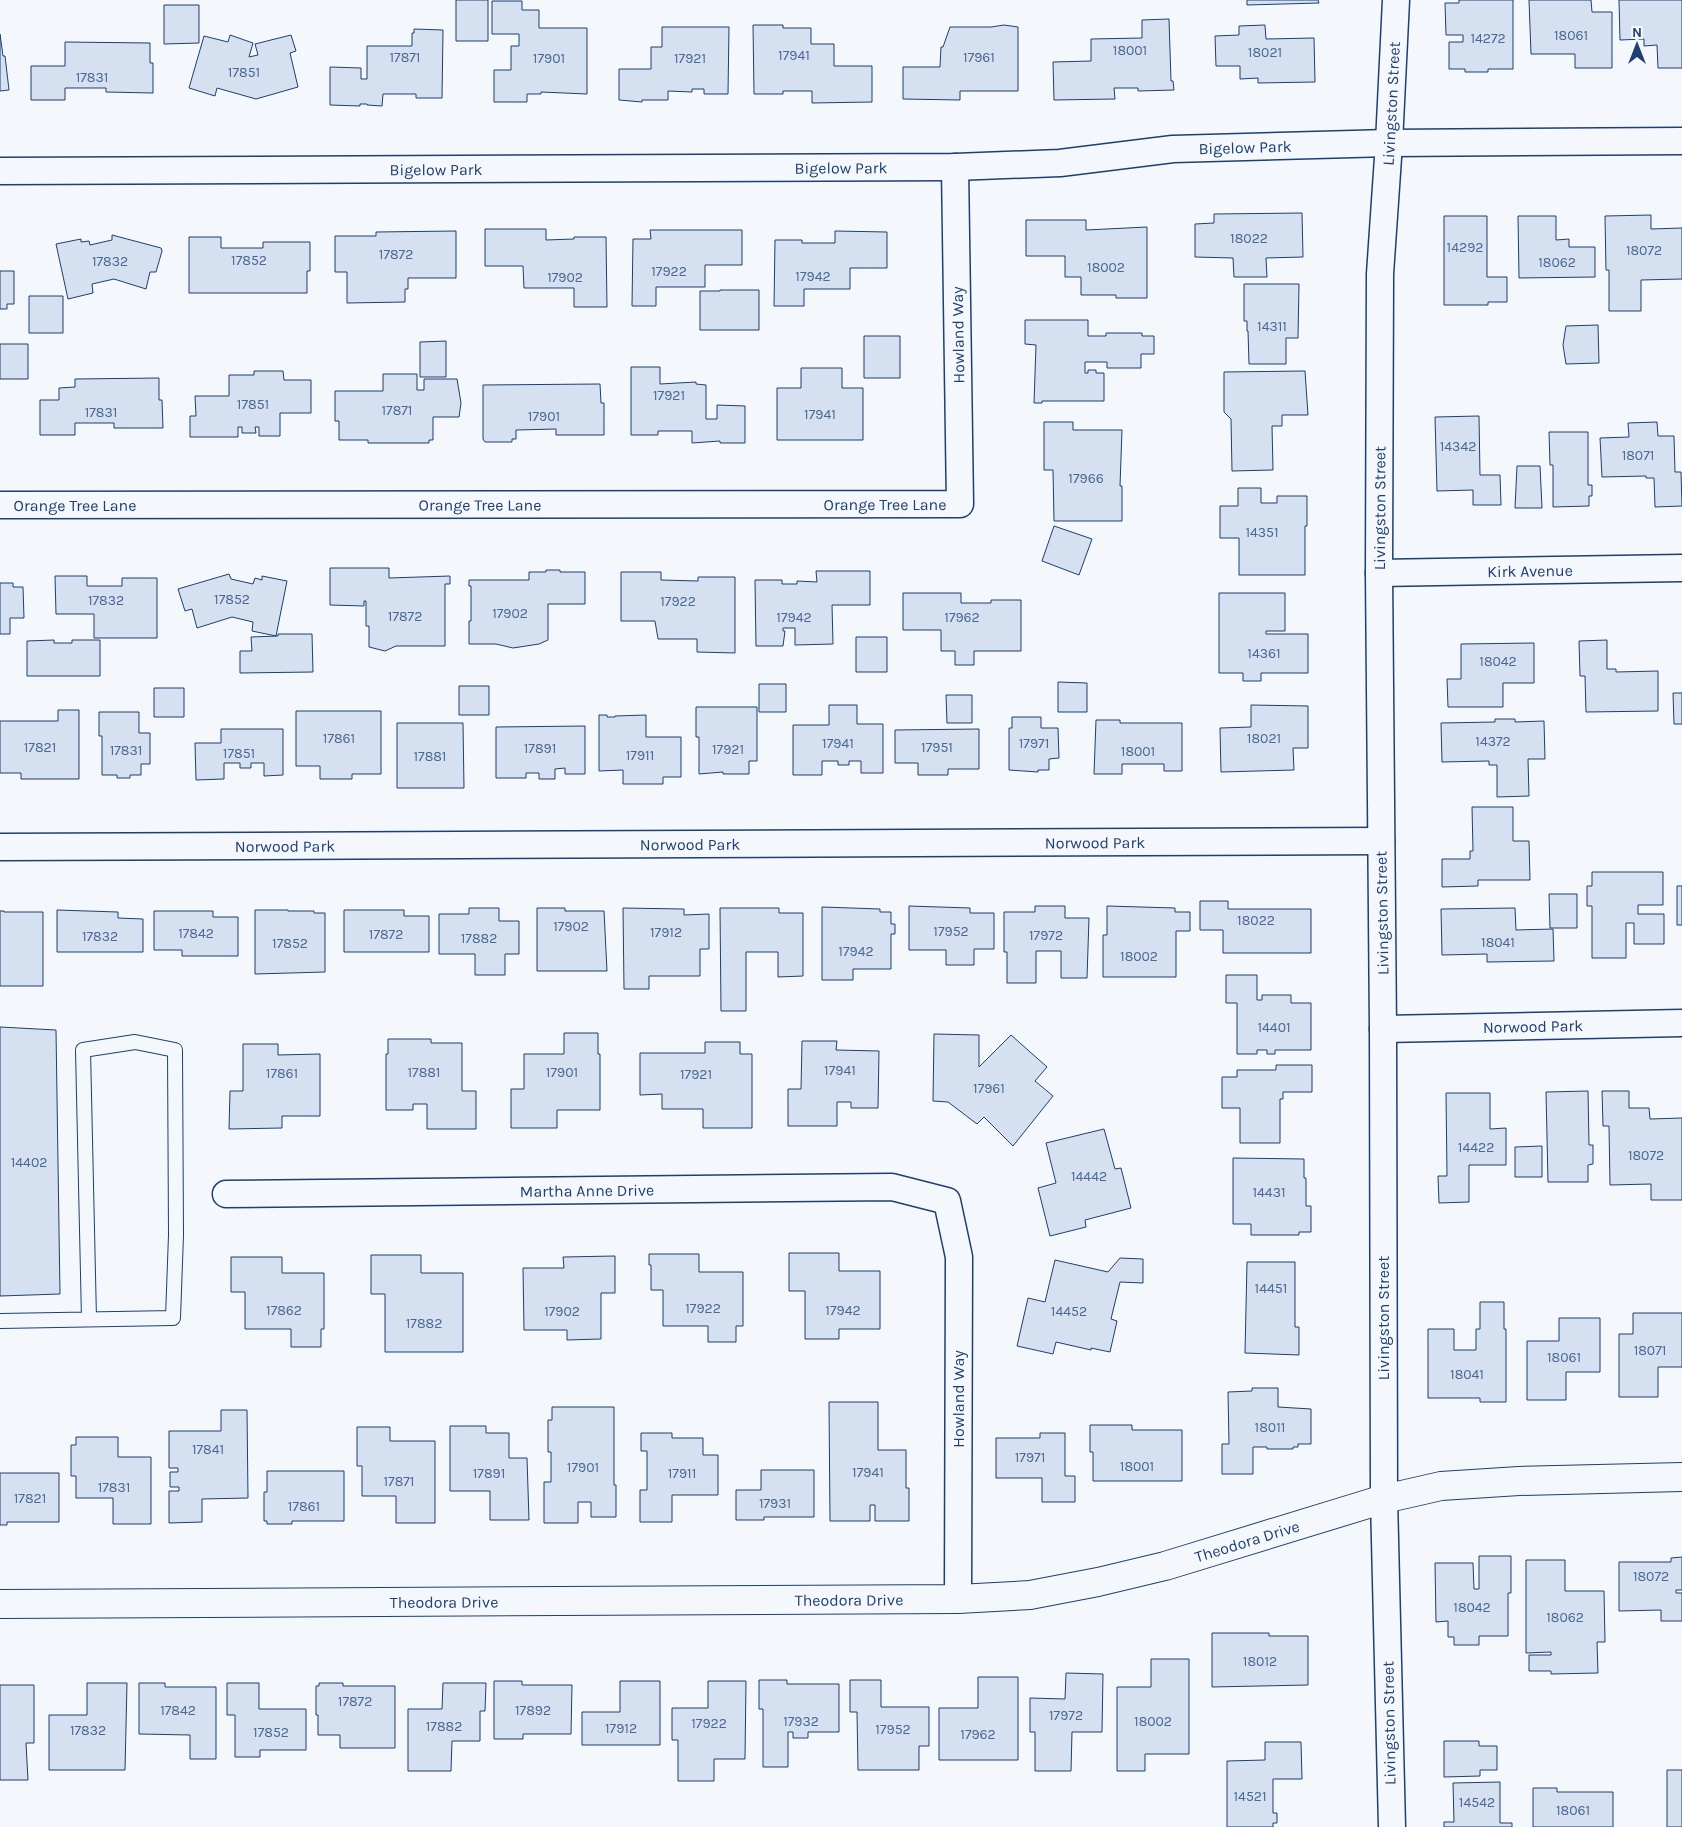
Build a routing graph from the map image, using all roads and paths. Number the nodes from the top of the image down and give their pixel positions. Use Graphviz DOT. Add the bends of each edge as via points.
graph roads {
  1 [pos="1396,0"];
  2 [pos="1682,141"];
  3 [pos="1389,143"];
  4 [pos="956,167"];
  5 [pos="0,171"];
  6 [pos="960,504"];
  7 [pos="0,505"];
  8 [pos="1682,568"];
  9 [pos="1379,573"];
  10 [pos="1381,840"];
  11 [pos="0,847"];
  12 [pos="1682,1023"];
  13 [pos="1383,1029"];
  14 [pos="226,1194"];
  15 [pos="947,1201"];
  16 [pos="89,1319"];
  17 [pos="0,1321"];
  18 [pos="1682,1477"];
  19 [pos="1384,1500"];
  20 [pos="958,1599"];
  21 [pos="0,1604"];
  22 [pos="1392,1827"];
  1 -- 3 [label="street, Livingston Street"];
  2 -- 3 [label="street, Bigelow Park"];
  3 -- 4 [label="street, Bigelow Park" via="1174,149 1060,163"];
  3 -- 9 [label="street, Livingston Street" via="1380,274"];
  4 -- 5 [label="street, Bigelow Park"];
  4 -- 6 [label="street, Howland Way"];
  6 -- 7 [label="street, Orange Tree Lane"];
  8 -- 9 [label="street, Kirk Avenue"];
  9 -- 10 [label="street, Livingston Street"];
  10 -- 11 [label="street, Norwood Park"];
  10 -- 13 [label="street, Livingston Street"];
  12 -- 13 [label="street, Norwood Park"];
  13 -- 19 [label="street, Livingston Street"];
  14 -- 15 [label="street, Martha Anne Drive" via="892,1187"];
  15 -- 20 [label="street, Howland Way" via="959,1257"];
  16 -- 16 [label="lane" via="173,1318 175,1050 135,1042 83,1050"];
  16 -- 17 [label="lane"];
  18 -- 19 [label="street, Theodora Drive" via="1451,1485"];
  19 -- 20 [label="street, Theodora Drive" via="1165,1566 1098,1582 1030,1595"];
  19 -- 22 [label="street, Livingston Street"];
  20 -- 21 [label="street, Theodora Drive"];
}
